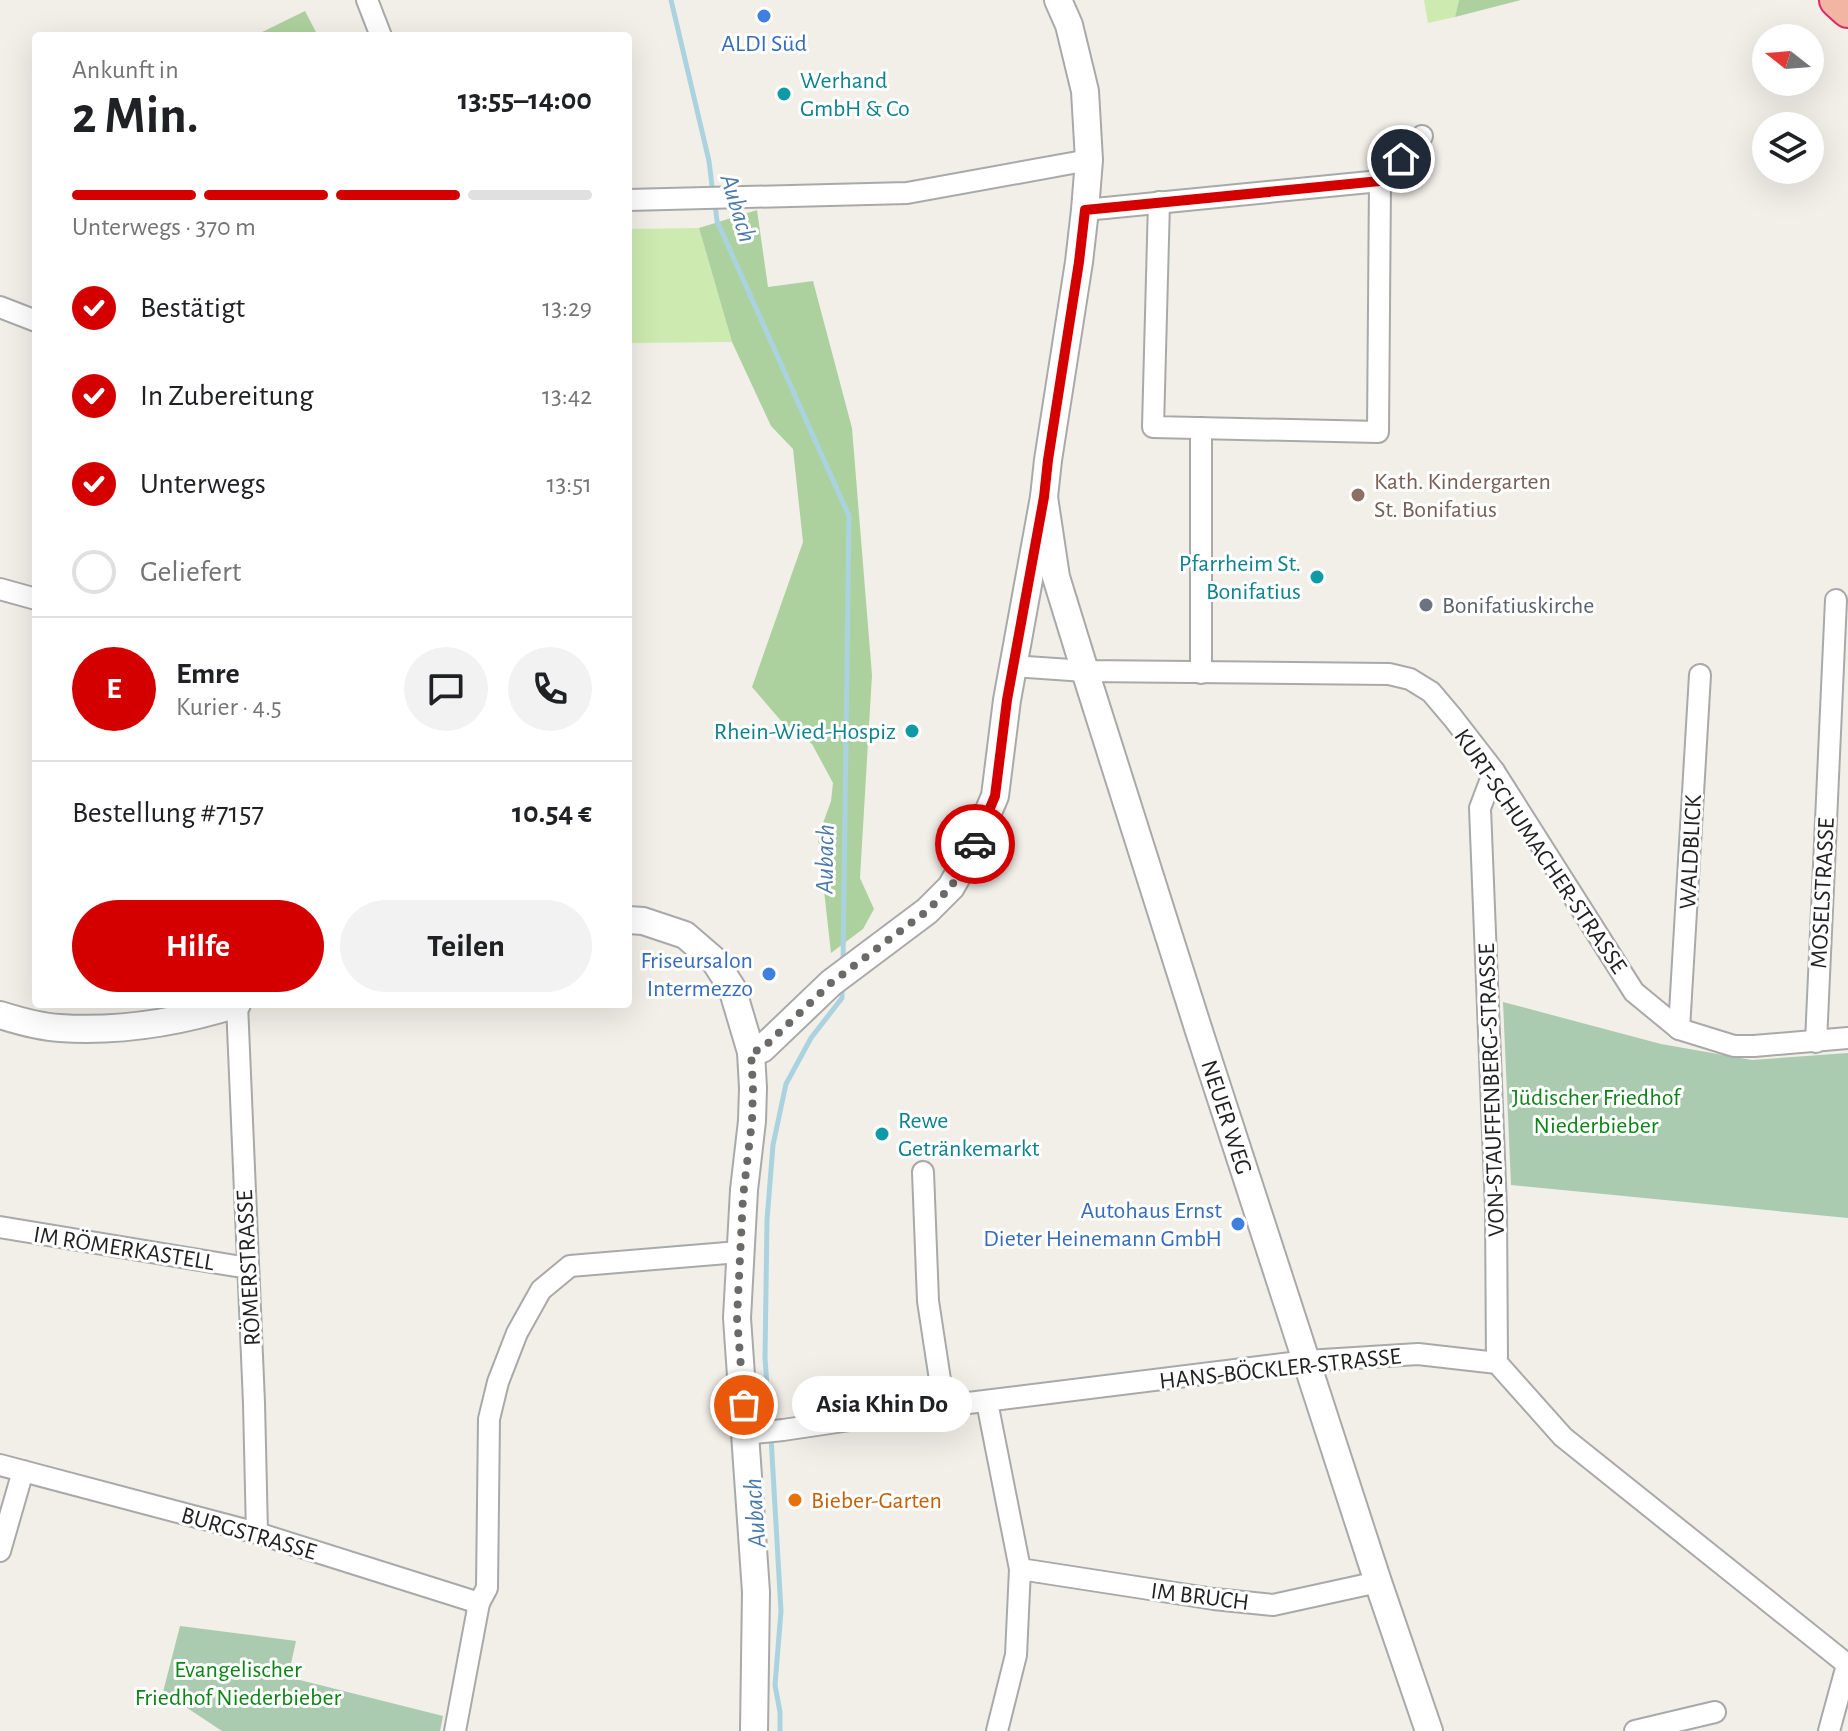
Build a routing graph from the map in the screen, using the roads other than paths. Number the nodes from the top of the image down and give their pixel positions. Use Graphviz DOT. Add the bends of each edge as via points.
graph roads {
  1 [pos="367,0"];
  2 [pos="1058,0"];
  3 [pos="1837,0"];
  4 [pos="1848,10"];
  5 [pos="379,32"];
  6 [pos="1422,136"];
  7 [pos="1089,160"];
  8 [pos="1380,181"];
  9 [pos="632,200"];
  10 [pos="1159,202"];
  11 [pos="1085,210"];
  12 [pos="0,307"];
  13 [pos="32,319"];
  14 [pos="1201,428"];
  15 [pos="1044,497"];
  16 [pos="0,589"];
  17 [pos="32,598"];
  18 [pos="1836,600"];
  19 [pos="1012,666"];
  20 [pos="1085,671"];
  21 [pos="1201,673"];
  22 [pos="1700,675"];
  23 [pos="1494,771"];
  24 [pos="632,920"];
  25 [pos="224,1008"];
  26 [pos="237,1008"];
  27 [pos="0,1015"];
  28 [pos="1679,1029"];
  29 [pos="1848,1038"];
  30 [pos="1816,1042"];
  31 [pos="751,1052"];
  32 [pos="923,1172"];
  33 [pos="0,1227"];
  34 [pos="739,1252"];
  35 [pos="248,1268"];
  36 [pos="1307,1361"];
  37 [pos="1497,1363"];
  38 [pos="987,1402"];
  39 [pos="944,1406"];
  40 [pos="754,1433"];
  41 [pos="0,1465"];
  42 [pos="23,1471"];
  43 [pos="257,1533"];
  44 [pos="0,1551"];
  45 [pos="1020,1569"];
  46 [pos="1378,1582"];
  47 [pos="483,1595"];
  48 [pos="1847,1665"];
  49 [pos="1715,1712"];
  50 [pos="455,1731"];
  51 [pos="754,1731"];
  52 [pos="997,1731"];
  53 [pos="1429,1731"];
  54 [pos="1635,1731"];
  55 [pos="1829,1731"];
  1 -- 5 [label="street"];
  2 -- 7 [label="street" via="1085,91"];
  3 -- 4 [label="highway"];
  6 -- 8 [label="street"];
  7 -- 9 [label="street" via="907,193"];
  7 -- 11 [label="street"];
  8 -- 10 [label="street"];
  8 -- 14 [label="street" via="1378,432"];
  10 -- 11 [label="street"];
  10 -- 14 [label="street" via="1153,427"];
  11 -- 15 [label="street"];
  12 -- 13 [label="street"];
  14 -- 21 [label="street"];
  15 -- 19 [label="street"];
  15 -- 20 [label="street, NEUER WEG" via="1056,577"];
  16 -- 17 [label="street"];
  18 -- 30 [label="street, MOSELSTRASSE"];
  19 -- 20 [label="street, KURT-SCHUMACHER-STRASSE"];
  19 -- 31 [label="street" via="995,796 951,887 831,983 762,1049"];
  20 -- 21 [label="street, KURT-SCHUMACHER-STRASSE"];
  20 -- 36 [label="street, NEUER WEG"];
  21 -- 23 [label="street, KURT-SCHUMACHER-STRASSE" via="1389,674 1410,679 1431,692"];
  22 -- 28 [label="street, WALDBLICK"];
  23 -- 28 [label="street, KURT-SCHUMACHER-STRASSE" via="1634,992"];
  23 -- 37 [label="street, VON-STAUFFENBERG-STRASSE" via="1480,808 1496,1194"];
  24 -- 31 [label="street" via="685,935 714,960 732,988"];
  25 -- 27 [label="street" via="113,1028 58,1028"];
  26 -- 35 [label="street, RÖMERSTRASSE"];
  28 -- 30 [label="street, KURT-SCHUMACHER-STRASSE" via="1734,1046"];
  29 -- 30 [label="street, KURT-SCHUMACHER-STRASSE"];
  31 -- 34 [label="street" via="752,1121"];
  32 -- 39 [label="street" via="928,1301"];
  33 -- 35 [label="street, IM RÖMERKASTELL"];
  34 -- 40 [label="street" via="737,1318"];
  34 -- 47 [label="street" via="570,1266 541,1290 502,1370 489,1419"];
  35 -- 43 [label="street, RÖMERSTRASSE"];
  36 -- 37 [label="street, HANS-BÖCKLER-STRASSE" via="1418,1354"];
  36 -- 38 [label="street, HANS-BÖCKLER-STRASSE"];
  36 -- 46 [label="street, NEUER WEG"];
  37 -- 48 [label="street" via="1563,1437"];
  38 -- 39 [label="street, HANS-BÖCKLER-STRASSE"];
  38 -- 45 [label="street"];
  39 -- 40 [label="street, HANS-BÖCKLER-STRASSE"];
  40 -- 51 [label="street"];
  41 -- 42 [label="street, BURGSTRASSE"];
  42 -- 43 [label="street, BURGSTRASSE"];
  42 -- 44 [label="street"];
  43 -- 47 [label="street, BURGSTRASSE"];
  45 -- 46 [label="street, IM BRUCH" via="1273,1605"];
  45 -- 52 [label="street" via="1016,1655"];
  46 -- 53 [label="street, NEUER WEG"];
  47 -- 50 [label="street"];
  48 -- 55 [label="street"];
  49 -- 54 [label="street"];
}
